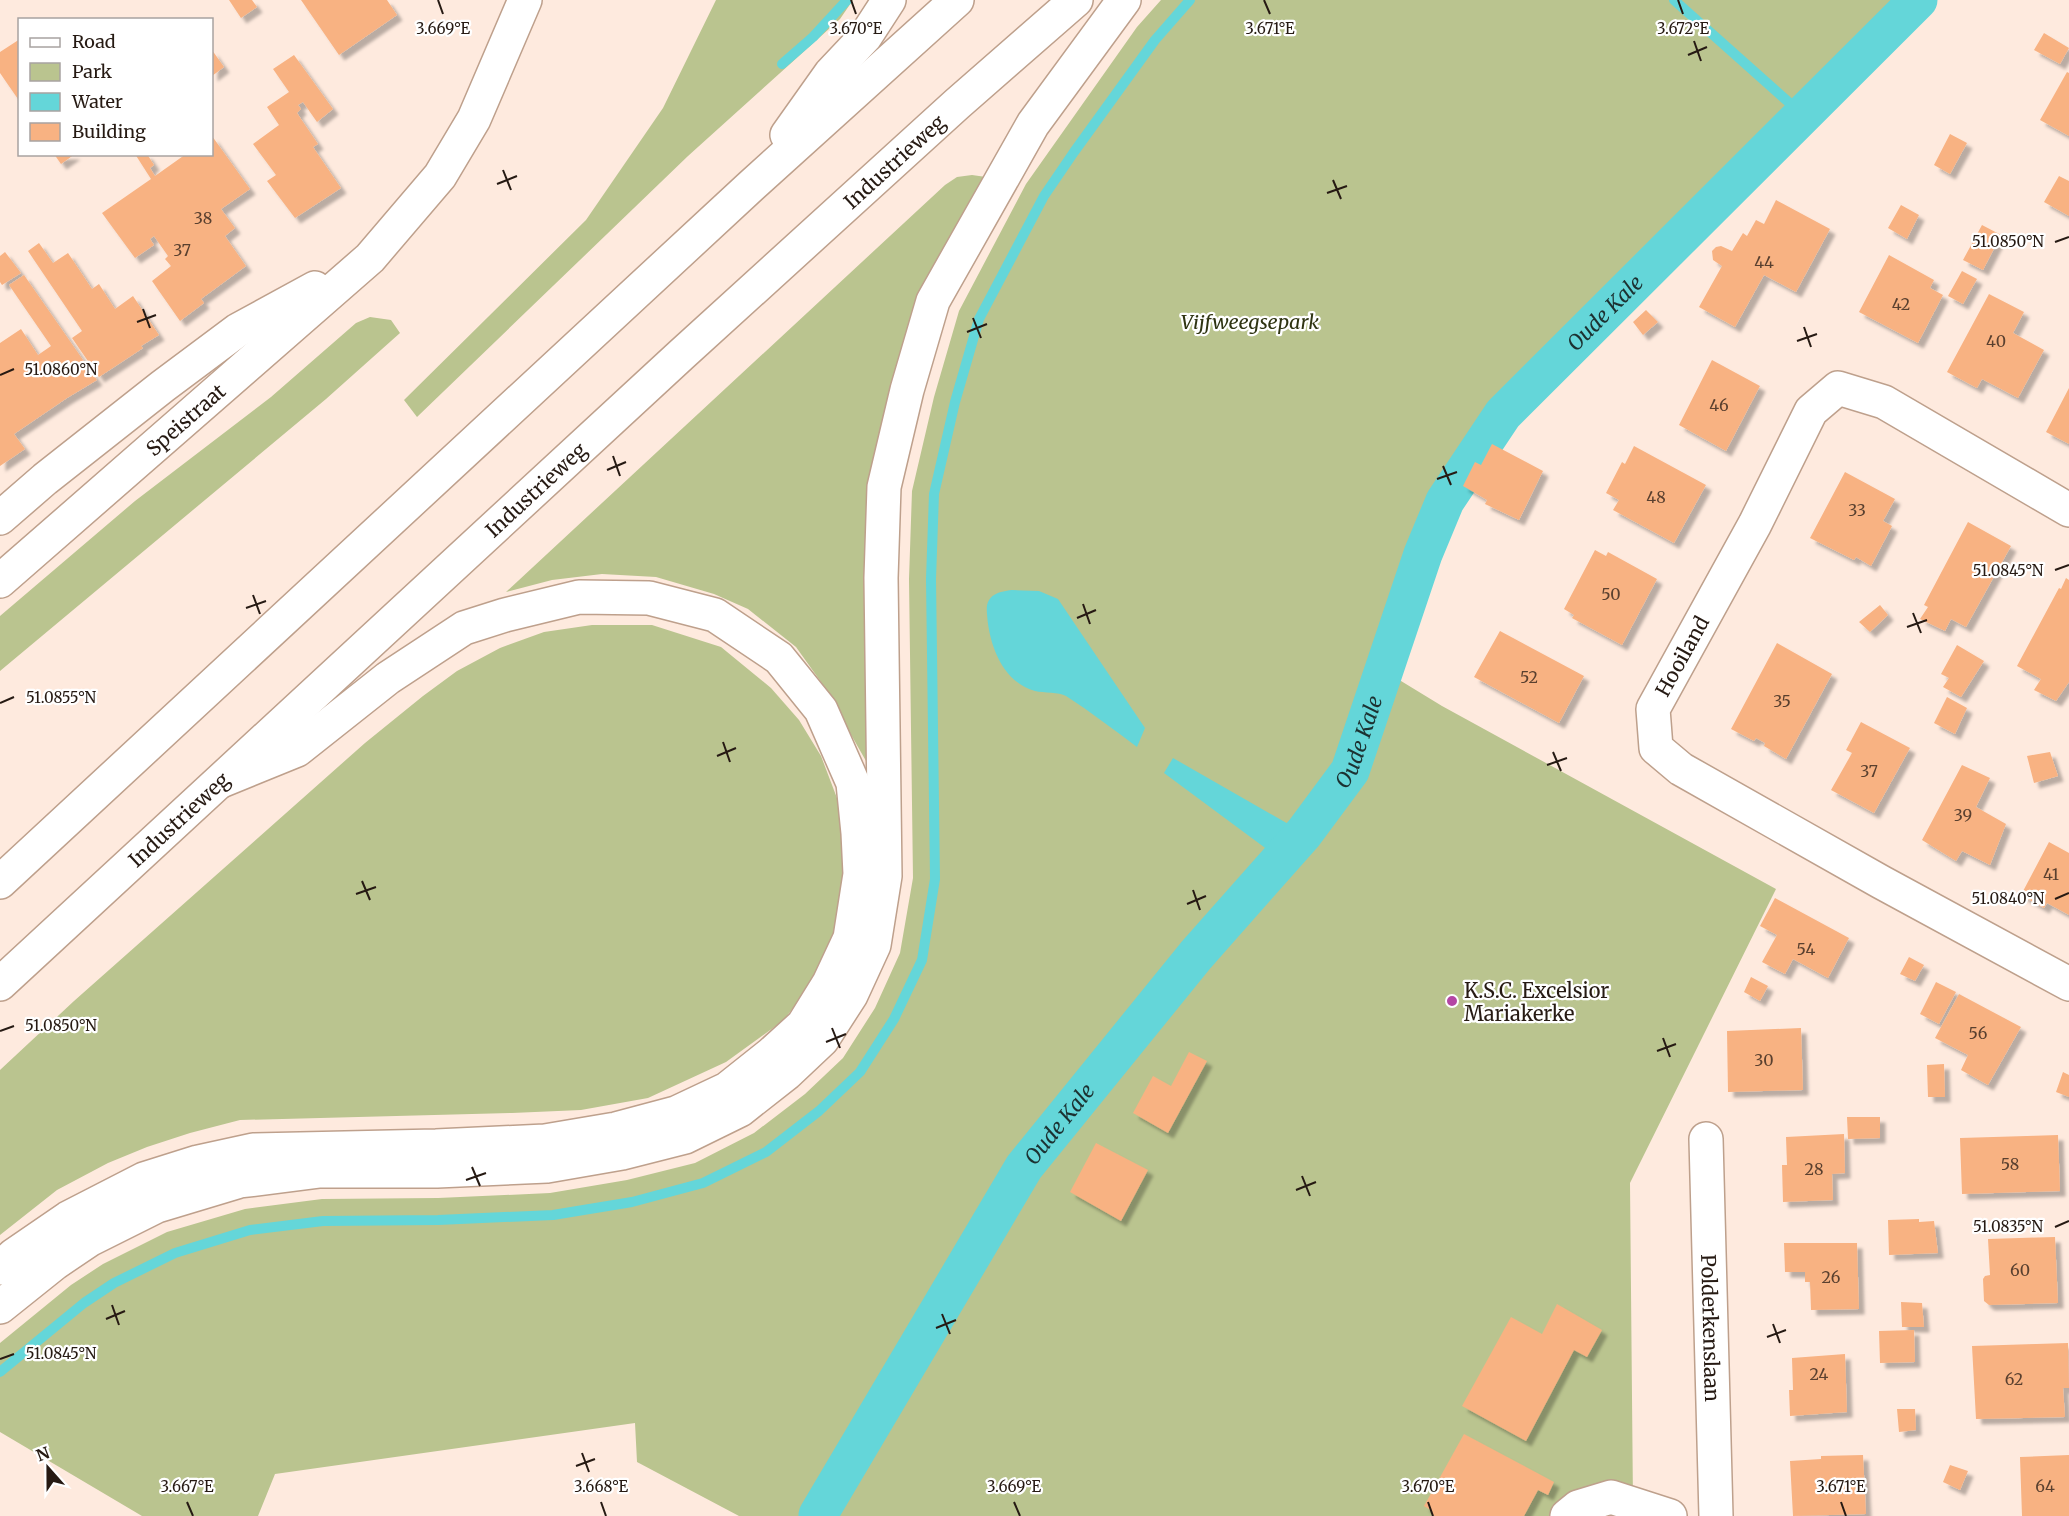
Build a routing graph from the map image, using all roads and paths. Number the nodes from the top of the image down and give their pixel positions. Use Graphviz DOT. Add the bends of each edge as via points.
graph roads {
  1 [pos="525,0"];
  2 [pos="889,0"];
  3 [pos="957,0"];
  4 [pos="1076,0"];
  5 [pos="1124,0"];
  6 [pos="751,186"];
  7 [pos="370,258"];
  8 [pos="2069,510"];
  9 [pos="0,518"];
  10 [pos="0,581"];
  11 [pos="221,781"];
  12 [pos="0,882"];
  13 [pos="0,984"];
  14 [pos="2069,984"];
  15 [pos="1706,1139"];
  16 [pos="0,1268"];
  17 [pos="0,1307"];
  18 [pos="1567,1516"];
  19 [pos="1670,1516"];
  20 [pos="1716,1516"];
  1 -- 7 [label="main road, Speistraat" via="474,119 440,176"];
  2 -- 6 [label="main road" via="865,37 831,73"];
  3 -- 6 [label="main road"];
  4 -- 11 [label="main road, Industrieweg" via="681,355"];
  5 -- 17 [label="main road" via="1033,124 933,301 907,390 884,487 881,590 885,876 874,945 851,994 822,1040 740,1110 685,1137 547,1166 320,1172 240,1181 157,1206 89,1240"];
  6 -- 12 [label="main road"];
  7 -- 9 [label="main road, Speistraat" via="238,330"];
  7 -- 10 [label="main road, Speistraat"];
  8 -- 14 [label="main road, Hooiland" via="1884,402 1838,388 1811,411 1755,524 1653,709 1656,748 1681,769"];
  11 -- 13 [label="main road, Industrieweg"];
  11 -- 16 [label="main road" via="297,750 388,678 464,628 579,597 649,598 715,615 779,658 821,710 853,783 860,874 850,938 829,983 802,1025 727,1089 676,1113 616,1129 545,1141 253,1150 198,1162 144,1179 68,1218"];
  15 -- 20 [label="main road, Polderkenslaan"];
  18 -- 19 [label="main road" via="1578,1507 1611,1497"];
}
